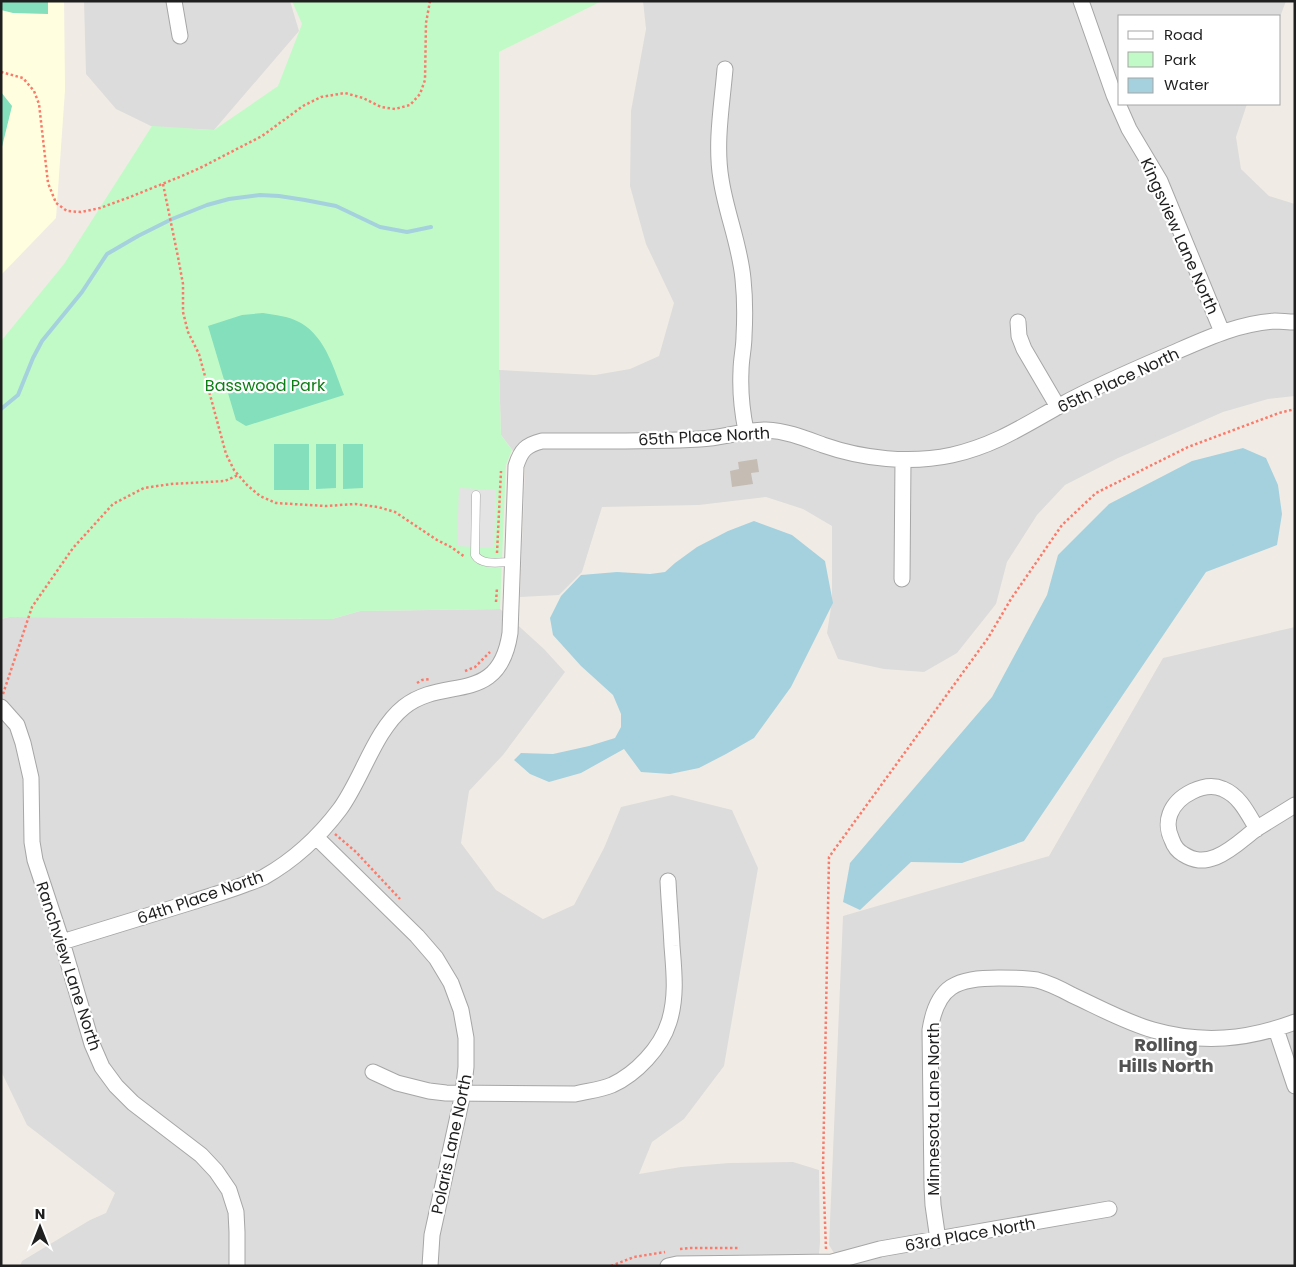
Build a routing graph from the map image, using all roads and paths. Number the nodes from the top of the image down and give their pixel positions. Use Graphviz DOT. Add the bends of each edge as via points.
graph roads {
  1 [pos="174,1"];
  2 [pos="430,1"];
  3 [pos="1081,1"];
  4 [pos="180,36"];
  5 [pos="725,69"];
  6 [pos="1,72"];
  7 [pos="1118,104"];
  8 [pos="1119,105"];
  9 [pos="163,184"];
  10 [pos="1018,322"];
  11 [pos="1295,322"];
  12 [pos="1222,332"];
  13 [pos="1058,407"];
  14 [pos="1295,409"];
  15 [pos="746,431"];
  16 [pos="903,460"];
  17 [pos="502,467"];
  18 [pos="238,475"];
  19 [pos="476,495"];
  20 [pos="467,561"];
  21 [pos="504,562"];
  22 [pos="902,579"];
  23 [pos="496,602"];
  24 [pos="492,645"];
  25 [pos="462,672"];
  26 [pos="414,685"];
  27 [pos="434,686"];
  28 [pos="1,698"];
  29 [pos="1,707"];
  30 [pos="1295,805"];
  31 [pos="1257,829"];
  32 [pos="321,831"];
  33 [pos="668,881"];
  34 [pos="404,902"];
  35 [pos="62,942"];
  36 [pos="1295,1022"];
  37 [pos="1276,1029"];
  38 [pos="373,1072"];
  39 [pos="1295,1086"];
  40 [pos="463,1093"];
  41 [pos="1108,1209"];
  42 [pos="938,1240"];
  43 [pos="832,1264"];
  44 [pos="237,1266"];
  45 [pos="430,1266"];
  46 [pos="668,1266"];
  1 -- 4 [label="street"];
  2 -- 9 [label="path" via="426,23 425,80 420,94 410,105 395,109 381,107 345,93 321,97 262,136"];
  3 -- 7 [label="street, Kingsview Lane North"];
  5 -- 15 [label="street" via="719,166 743,278 741,396"];
  6 -- 9 [label="path" via="23,78 34,91 39,104 48,183 56,203 67,211 100,208"];
  8 -- 12 [label="street, Kingsview Lane North" via="1160,181"];
  9 -- 18 [label="path" via="183,284 188,332 199,354 226,454"];
  10 -- 13 [label="street" via="1024,349"];
  11 -- 12 [label="street, 65th Place North" via="1275,321"];
  12 -- 13 [label="street, 65th Place North" via="1122,374"];
  13 -- 16 [label="street, 65th Place North" via="994,442 950,456"];
  14 -- 43 [label="path" via="1188,447 1096,493 1069,518 1011,599 988,638 829,857 823,1168 826,1249"];
  15 -- 16 [label="street, 65th Place North" via="787,432 854,453"];
  15 -- 21 [label="street, 65th Place North" via="702,439 542,440 533,443 524,448 516,466"];
  16 -- 22 [label="street"];
  17 -- 21 [label="path"];
  18 -- 20 [label="path" via="260,496 276,503 355,504 395,512 464,555"];
  18 -- 28 [label="path" via="225,481 144,488 113,504 73,548 32,607"];
  19 -- 21 [label="lane" via="475,555 484,562"];
  21 -- 23 [label="path"];
  21 -- 27 [label="street, 65th Place North" via="510,633 504,657 492,674 478,682"];
  24 -- 25 [label="path" via="490,652 475,667"];
  26 -- 27 [label="path" via="422,680"];
  27 -- 32 [label="street, 64th Place North" via="392,719 340,810"];
  29 -- 35 [label="street, Ranchview Lane North" via="17,725 23,743 30,778 35,860"];
  30 -- 31 [label="street"];
  31 -- 31 [label="street" via="1235,797 1225,789 1207,786 1186,795 1176,804 1168,823 1178,851 1192,860 1215,857"];
  32 -- 34 [label="path" via="356,852"];
  32 -- 35 [label="street, 64th Place North" via="297,855 263,878"];
  32 -- 40 [label="street, Polaris Lane North" via="418,936 451,983 461,1010 466,1038"];
  33 -- 40 [label="street" via="674,1002 669,1023 646,1060 612,1085 575,1094"];
  35 -- 44 [label="street, Ranchview Lane North" via="92,1044 102,1067 133,1103 201,1155 229,1190 236,1212"];
  36 -- 37 [label="street, Minnesota Lane North"];
  37 -- 39 [label="street"];
  37 -- 42 [label="street, Minnesota Lane North" via="1240,1037 1210,1039 1181,1036 1152,1030 1038,980 981,978 951,987 933,1013 930,1030 932,1186"];
  38 -- 40 [label="street" via="397,1084"];
  40 -- 45 [label="street, Polaris Lane North" via="432,1235"];
  41 -- 42 [label="street, 63rd Place North"];
  42 -- 43 [label="street, 63rd Place North" via="880,1249"];
  43 -- 46 [label="street, 63rd Place North"];
}
